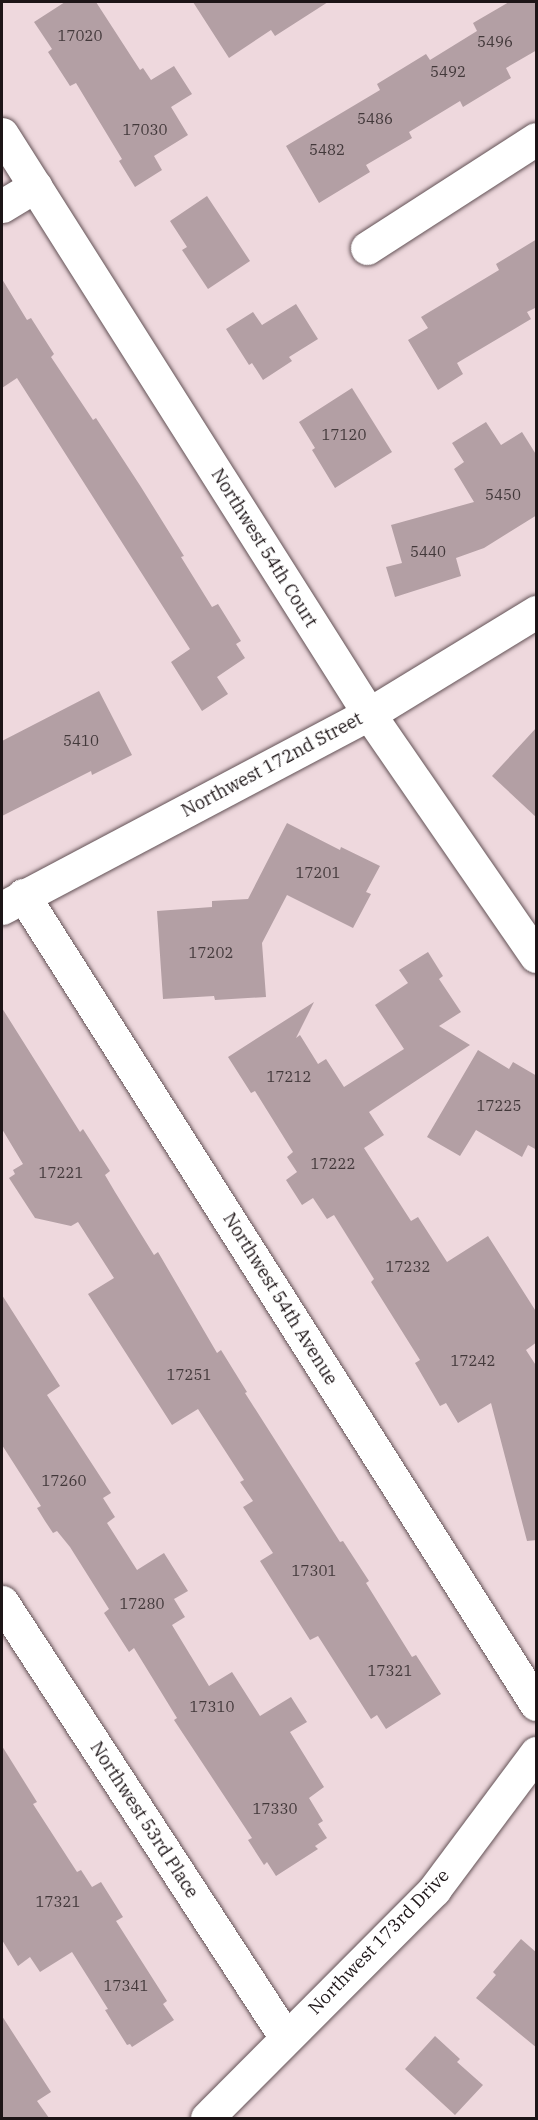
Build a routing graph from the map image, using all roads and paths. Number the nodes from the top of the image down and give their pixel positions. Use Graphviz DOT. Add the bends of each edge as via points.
graph roads {
  1 [pos="2,134"];
  2 [pos="537,140"];
  3 [pos="35,186"];
  4 [pos="2,206"];
  5 [pos="367,248"];
  6 [pos="537,612"];
  7 [pos="369,714"];
  8 [pos="12,901"];
  9 [pos="537,957"];
  10 [pos="2,1602"];
  11 [pos="537,1704"];
  12 [pos="537,1753"];
  13 [pos="286,2038"];
  14 [pos="207,2118"];
  1 -- 3 [label="street, Northwest 54th Court"];
  2 -- 5 [label="street"];
  3 -- 4 [label="street"];
  3 -- 7 [label="street, Northwest 54th Court"];
  6 -- 7 [label="street, Northwest 172nd Street"];
  7 -- 8 [label="street, Northwest 172nd Street"];
  7 -- 9 [label="street, Northwest 54th Court"];
  8 -- 11 [label="street, Northwest 54th Avenue"];
  10 -- 13 [label="street, Northwest 53rd Place"];
  12 -- 13 [label="street, Northwest 173rd Drive" via="434,1890"];
  13 -- 14 [label="street, Northwest 173rd Drive"];
}
